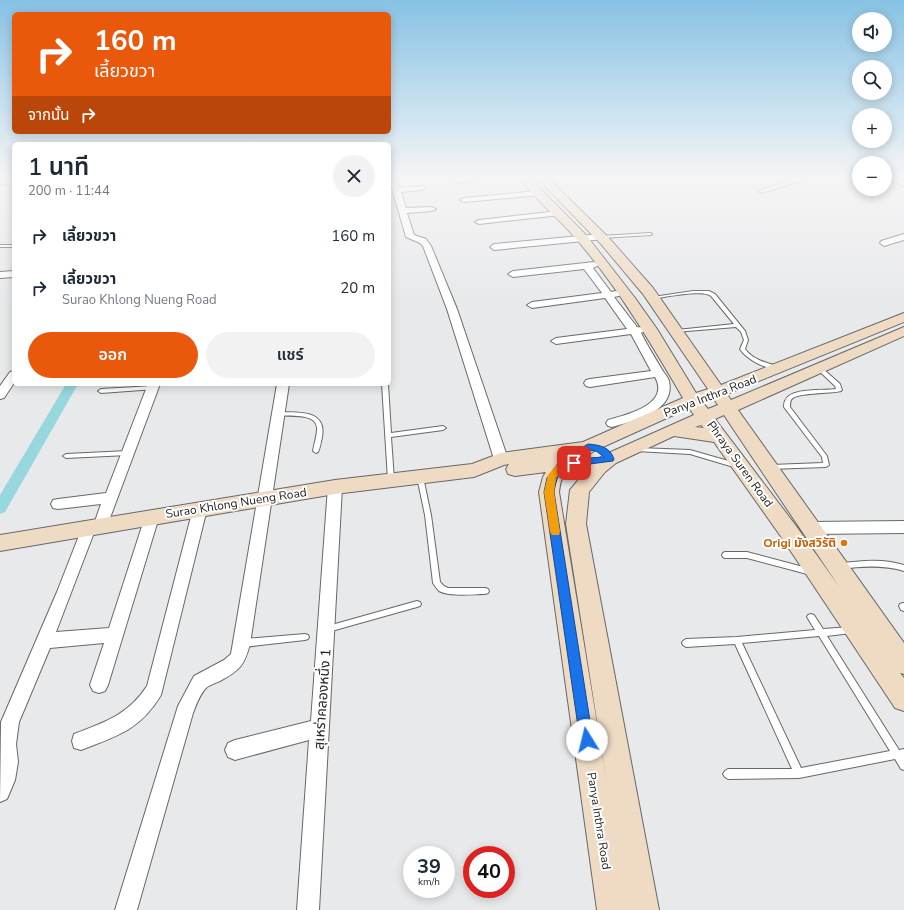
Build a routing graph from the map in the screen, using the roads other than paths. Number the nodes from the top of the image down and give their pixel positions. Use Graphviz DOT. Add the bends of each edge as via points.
graph roads {
  1 [pos="406,220"];
  2 [pos="492,220"];
  3 [pos="565,220"];
  4 [pos="584,220"];
  5 [pos="479,222"];
  6 [pos="650,234"];
  7 [pos="601,237"];
  8 [pos="582,238"];
  9 [pos="903,238"];
  10 [pos="884,243"];
  11 [pos="0,246"];
  12 [pos="12,246"];
  13 [pos="494,247"];
  14 [pos="602,264"];
  15 [pos="587,266"];
  16 [pos="513,274"];
  17 [pos="624,293"];
  18 [pos="609,296"];
  19 [pos="653,298"];
  20 [pos="532,305"];
  21 [pos="904,317"];
  22 [pos="737,325"];
  23 [pos="650,329"];
  24 [pos="634,331"];
  25 [pos="677,331"];
  26 [pos="904,331"];
  27 [pos="556,341"];
  28 [pos="819,368"];
  29 [pos="779,369"];
  30 [pos="704,371"];
  31 [pos="658,373"];
  32 [pos="12,377"];
  33 [pos="590,383"];
  34 [pos="738,385"];
  35 [pos="154,386"];
  36 [pos="283,386"];
  37 [pos="386,386"];
  38 [pos="101,391"];
  39 [pos="0,395"];
  40 [pos="749,399"];
  41 [pos="692,400"];
  42 [pos="724,400"];
  43 [pos="279,414"];
  44 [pos="705,416"];
  45 [pos="612,423"];
  46 [pos="443,428"];
  47 [pos="742,429"];
  48 [pos="672,430"];
  49 [pos="389,435"];
  50 [pos="721,438"];
  51 [pos="606,450"];
  52 [pos="316,451"];
  53 [pos="128,453"];
  54 [pos="66,456"];
  55 [pos="562,464"];
  56 [pos="502,465"];
  57 [pos="742,467"];
  58 [pos="769,467"];
  59 [pos="420,477"];
  60 [pos="392,480"];
  61 [pos="335,487"];
  62 [pos="549,492"];
  63 [pos="110,498"];
  64 [pos="266,498"];
  65 [pos="58,504"];
  66 [pos="200,509"];
  67 [pos="152,517"];
  68 [pos="94,527"];
  69 [pos="904,527"];
  70 [pos="811,528"];
  71 [pos="0,543"];
  72 [pos="725,555"];
  73 [pos="838,567"];
  74 [pos="904,568"];
  75 [pos="818,574"];
  76 [pos="485,591"];
  77 [pos="417,604"];
  78 [pos="811,618"];
  79 [pos="326,630"];
  80 [pos="856,630"];
  81 [pos="820,633"];
  82 [pos="114,634"];
  83 [pos="304,637"];
  84 [pos="737,640"];
  85 [pos="45,641"];
  86 [pos="686,643"];
  87 [pos="242,644"];
  88 [pos="904,663"];
  89 [pos="99,685"];
  90 [pos="904,699"];
  91 [pos="5,723"];
  92 [pos="320,728"];
  93 [pos="81,740"];
  94 [pos="235,750"];
  95 [pos="900,753"];
  96 [pos="904,766"];
  97 [pos="799,773"];
  98 [pos="728,774"];
  99 [pos="0,792"];
  100 [pos="126,910"];
  101 [pos="308,910"];
  102 [pos="613,910"];
  103 [pos="643,910"];
  1 -- 56 [label="street" via="410,237 425,244 452,309"];
  2 -- 5 [label="street"];
  3 -- 8 [label="street, Phraya Suren Road"];
  4 -- 7 [label="street, Phraya Suren Road"];
  6 -- 7 [label="lane"];
  7 -- 8 [label="street"];
  7 -- 19 [label="street, Phraya Suren Road"];
  8 -- 13 [label="street"];
  8 -- 14 [label="street, Phraya Suren Road"];
  9 -- 10 [label="street"];
  11 -- 12 [label="lane"];
  14 -- 15 [label="street"];
  14 -- 17 [label="street, Phraya Suren Road"];
  15 -- 16 [label="street"];
  15 -- 18 [label="street"];
  17 -- 18 [label="street"];
  17 -- 23 [label="street, Phraya Suren Road"];
  18 -- 20 [label="street"];
  18 -- 24 [label="street"];
  19 -- 22 [label="lane" via="709,292"];
  19 -- 25 [label="street, Phraya Suren Road"];
  21 -- 29 [label="street, Panya Inthra Road"];
  22 -- 25 [label="lane"];
  22 -- 29 [label="lane" via="746,340 743,351 750,357"];
  23 -- 24 [label="street"];
  23 -- 41 [label="street, Phraya Suren Road"];
  24 -- 27 [label="street"];
  24 -- 31 [label="street"];
  25 -- 30 [label="street, Phraya Suren Road"];
  26 -- 28 [label="street, Panya Inthra Road"];
  28 -- 40 [label="street, Panya Inthra Road"];
  28 -- 58 [label="lane" via="838,385 839,390 797,393 789,397 786,403 825,457 826,465"];
  29 -- 34 [label="street, Panya Inthra Road"];
  30 -- 34 [label="street"];
  30 -- 42 [label="street, Phraya Suren Road"];
  31 -- 33 [label="street"];
  31 -- 45 [label="street" via="664,388 653,408"];
  32 -- 39 [label="street"];
  34 -- 42 [label="street, Panya Inthra Road"];
  35 -- 38 [label="lane"];
  35 -- 53 [label="street"];
  36 -- 43 [label="street"];
  37 -- 49 [label="lane"];
  40 -- 42 [label="street, Panya Inthra Road"];
  40 -- 47 [label="street" via="743,409"];
  41 -- 42 [label="street, Panya Inthra Road"];
  41 -- 44 [label="street, Phraya Suren Road"];
  41 -- 51 [label="street, Panya Inthra Road"];
  42 -- 44 [label="street, Panya Inthra Road"];
  42 -- 47 [label="street, Phraya Suren Road"];
  43 -- 52 [label="lane" via="303,415 317,420 320,425"];
  43 -- 64 [label="street"];
  44 -- 48 [label="street, Panya Inthra Road"];
  44 -- 50 [label="street, Phraya Suren Road"];
  46 -- 49 [label="lane"];
  47 -- 58 [label="street, Phraya Suren Road"];
  48 -- 50 [label="street"];
  48 -- 51 [label="street, Panya Inthra Road"];
  49 -- 60 [label="lane"];
  50 -- 57 [label="street, Phraya Suren Road"];
  51 -- 55 [label="street, Panya Inthra Road"];
  51 -- 56 [label="street, Surao Khlong Nueng Road"];
  51 -- 57 [label="lane" via="690,452"];
  51 -- 103 [label="street, Panya Inthra Road" via="599,467 580,490 576,524"];
  53 -- 54 [label="lane"];
  53 -- 63 [label="street"];
  55 -- 56 [label="street, Surao Khlong Nueng Road"];
  55 -- 62 [label="street, Panya Inthra Road" via="552,478"];
  56 -- 59 [label="street, Surao Khlong Nueng Road"];
  56 -- 62 [label="street" via="539,482"];
  57 -- 75 [label="street, Phraya Suren Road"];
  58 -- 70 [label="street, Phraya Suren Road"];
  59 -- 60 [label="street, Surao Khlong Nueng Road"];
  59 -- 76 [label="lane" via="437,582 441,588 448,591"];
  60 -- 61 [label="street, Surao Khlong Nueng Road"];
  61 -- 64 [label="street, Surao Khlong Nueng Road"];
  61 -- 79 [label="street, สุเหร่าคลองหนึ่ง 1"];
  62 -- 102 [label="street, Panya Inthra Road"];
  63 -- 65 [label="street"];
  63 -- 68 [label="street"];
  64 -- 66 [label="street, Surao Khlong Nueng Road"];
  64 -- 87 [label="street"];
  66 -- 67 [label="street, Surao Khlong Nueng Road"];
  66 -- 93 [label="street" via="155,689 140,712 128,720"];
  67 -- 68 [label="street, Surao Khlong Nueng Road"];
  67 -- 82 [label="street"];
  68 -- 71 [label="street, Surao Khlong Nueng Road"];
  68 -- 85 [label="street"];
  69 -- 70 [label="street"];
  70 -- 73 [label="street, Phraya Suren Road"];
  72 -- 75 [label="lane" via="748,555"];
  73 -- 74 [label="lane" via="859,563 890,564"];
  73 -- 88 [label="street, Phraya Suren Road"];
  75 -- 80 [label="street, Phraya Suren Road"];
  77 -- 79 [label="lane"];
  78 -- 81 [label="lane"];
  79 -- 92 [label="street, สุเหร่าคลองหนึ่ง 1"];
  80 -- 81 [label="lane"];
  80 -- 90 [label="street, Phraya Suren Road"];
  81 -- 84 [label="lane"];
  81 -- 95 [label="lane"];
  82 -- 85 [label="street"];
  82 -- 89 [label="street"];
  83 -- 87 [label="lane"];
  84 -- 86 [label="lane"];
  84 -- 97 [label="lane"];
  85 -- 91 [label="street"];
  87 -- 100 [label="street" via="238,658 230,666 200,682 192,693 184,712"];
  91 -- 99 [label="street" via="8,762"];
  92 -- 94 [label="street"];
  92 -- 101 [label="street, สุเหร่าคลองหนึ่ง 1"];
  95 -- 96 [label="lane"];
  95 -- 97 [label="lane"];
  97 -- 98 [label="lane"];
}
